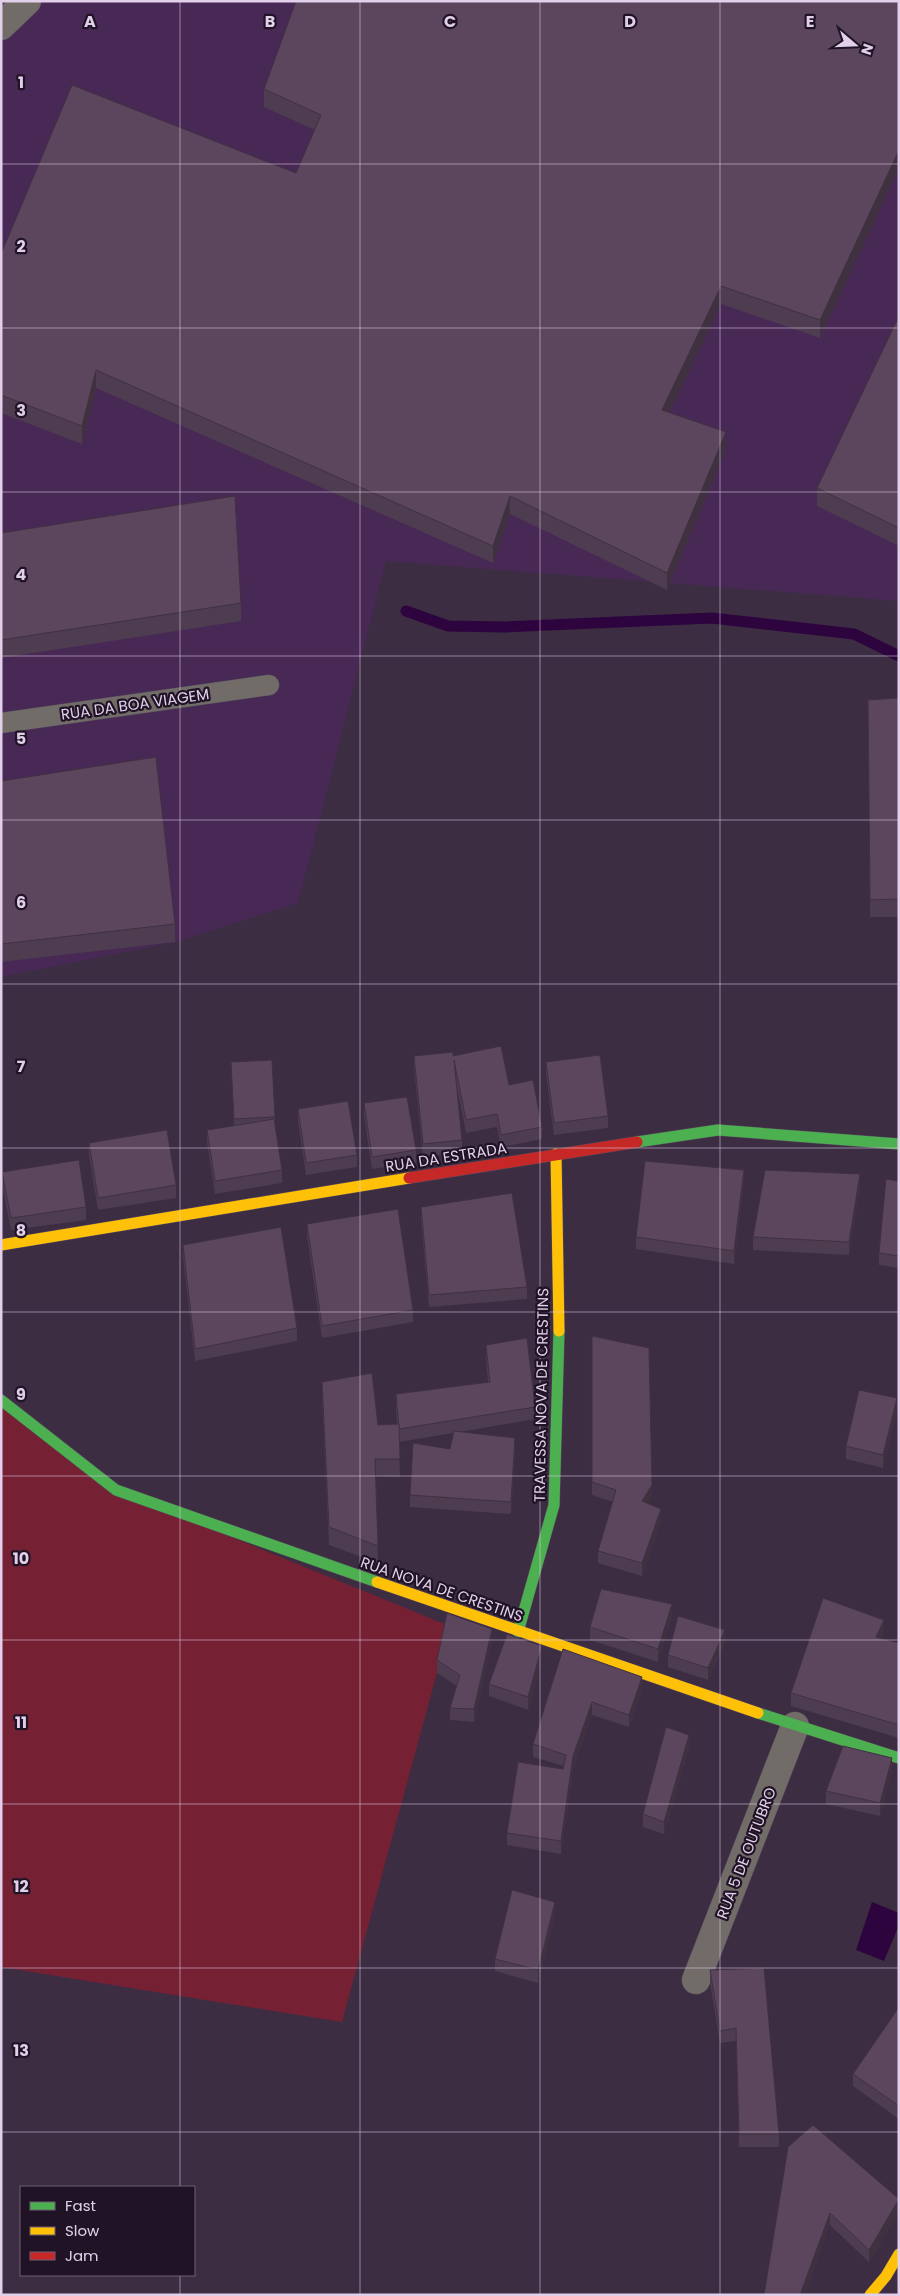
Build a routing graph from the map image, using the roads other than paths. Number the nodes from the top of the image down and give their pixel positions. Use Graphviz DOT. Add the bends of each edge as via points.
graph roads {
  1 [pos="26,1"];
  2 [pos="1,26"];
  3 [pos="269,685"];
  4 [pos="1,723"];
  5 [pos="899,1144"];
  6 [pos="556,1154"];
  7 [pos="1,1246"];
  8 [pos="1,1400"];
  9 [pos="518,1632"];
  10 [pos="795,1726"];
  11 [pos="899,1758"];
  12 [pos="696,1980"];
  13 [pos="899,2254"];
  14 [pos="870,2295"];
  1 -- 2 [label="street"];
  3 -- 4 [label="lane, RUA DA BOA VIAGEM"];
  5 -- 6 [label="street, RUA DA ESTRADA" via="718,1130"];
  6 -- 7 [label="street, RUA DA ESTRADA"];
  6 -- 9 [label="street, TRAVESSA NOVA DE CRESTINS" via="559,1346 554,1505"];
  8 -- 9 [label="street, RUA NOVA DE CRESTINS" via="116,1490"];
  9 -- 10 [label="street, RUA NOVA DE CRESTINS"];
  10 -- 11 [label="street, RUA NOVA DE CRESTINS"];
  10 -- 12 [label="street, RUA 5 DE OUTUBRO"];
  13 -- 14 [label="street"];
}
